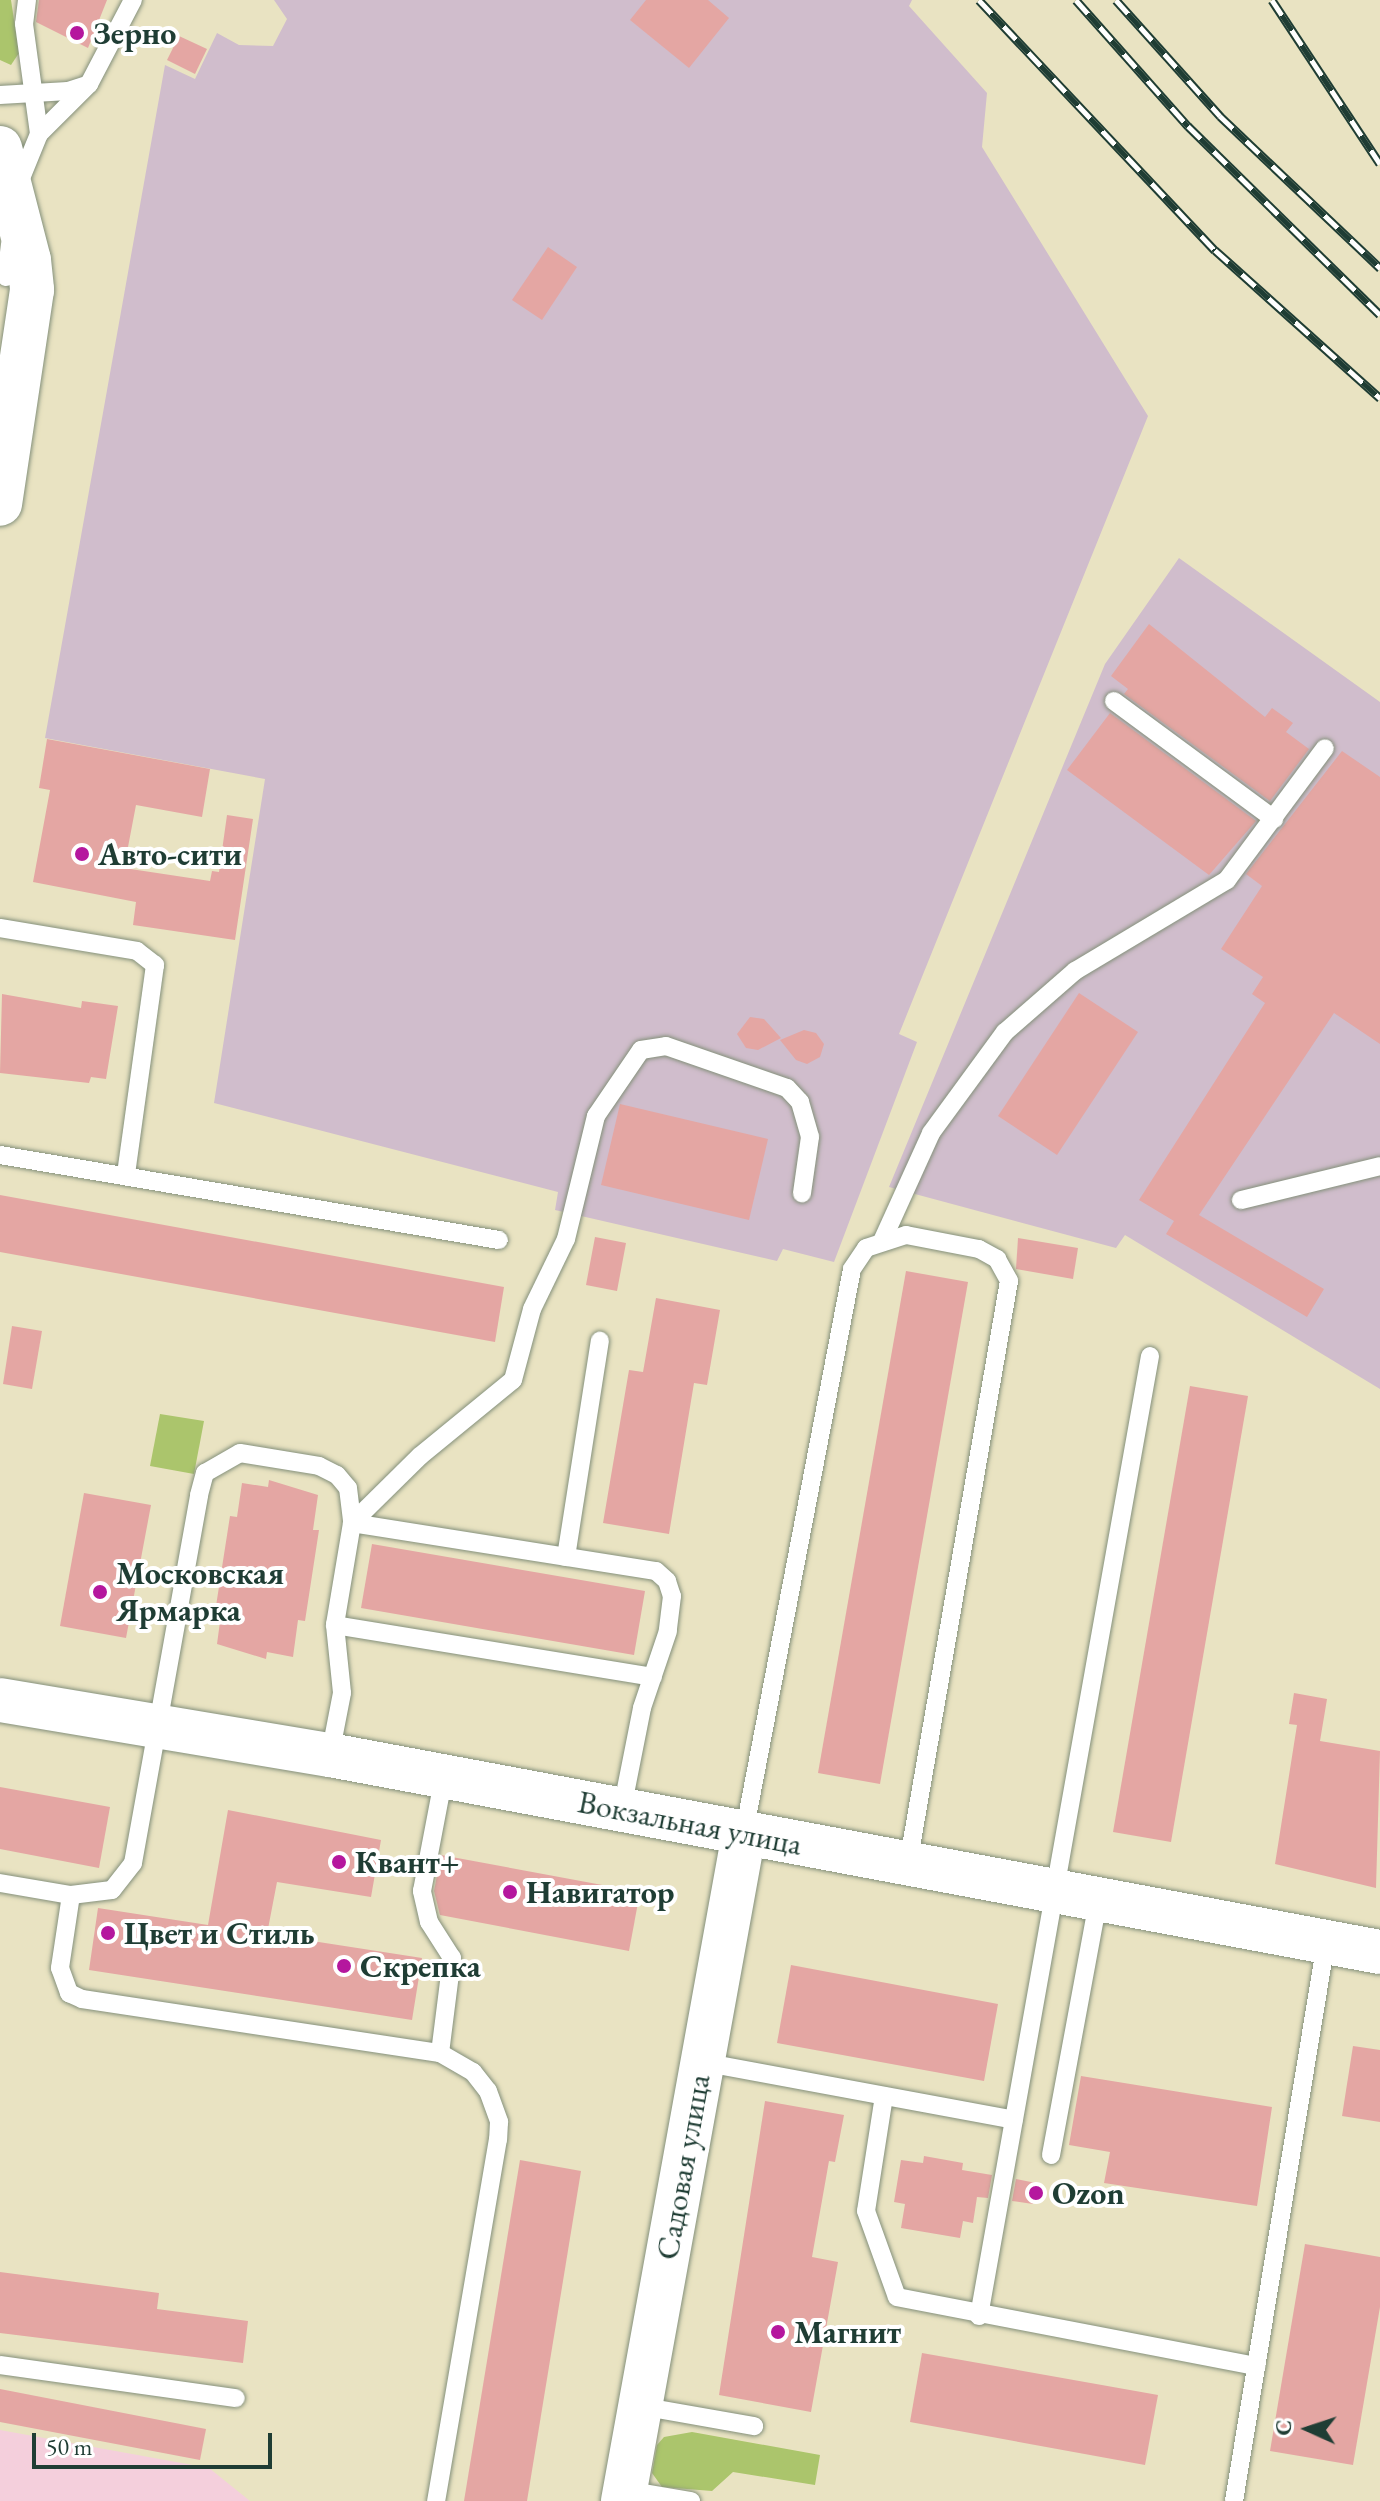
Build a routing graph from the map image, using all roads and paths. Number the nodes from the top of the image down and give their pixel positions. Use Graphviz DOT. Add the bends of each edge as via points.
graph roads {
  1 [pos="27,0"];
  2 [pos="133,0"];
  3 [pos="89,84"];
  4 [pos="34,93"];
  5 [pos="0,95"];
  6 [pos="19,141"];
  7 [pos="16,203"];
  8 [pos="3,270"];
  9 [pos="21,382"];
  10 [pos="0,504"];
  11 [pos="1114,701"];
  12 [pos="1325,748"];
  13 [pos="1274,819"];
  14 [pos="0,928"];
  15 [pos="0,1155"];
  16 [pos="1380,1166"];
  17 [pos="126,1175"];
  18 [pos="802,1193"];
  19 [pos="1241,1200"];
  20 [pos="883,1239"];
  21 [pos="499,1240"];
  22 [pos="600,1341"];
  23 [pos="1150,1356"];
  24 [pos="352,1523"];
  25 [pos="566,1557"];
  26 [pos="335,1625"];
  27 [pos="653,1677"];
  28 [pos="0,1700"];
  29 [pos="157,1725"];
  30 [pos="330,1755"];
  31 [pos="444,1776"];
  32 [pos="622,1809"];
  33 [pos="744,1833"];
  34 [pos="908,1866"];
  35 [pos="0,1883"];
  36 [pos="1053,1894"];
  37 [pos="71,1895"];
  38 [pos="1098,1902"];
  39 [pos="1326,1942"];
  40 [pos="1380,1952"];
  41 [pos="440,2053"];
  42 [pos="702,2062"];
  43 [pos="884,2096"];
  44 [pos="1014,2120"];
  45 [pos="1051,2155"];
  46 [pos="979,2316"];
  47 [pos="0,2365"];
  48 [pos="1256,2366"];
  49 [pos="236,2398"];
  50 [pos="640,2406"];
  51 [pos="754,2426"];
  52 [pos="624,2495"];
  53 [pos="436,2501"];
  54 [pos="691,2501"];
  55 [pos="1234,2501"];
  1 -- 4 [label="lane" via="24,24"];
  2 -- 3 [label="lane"];
  3 -- 4 [label="lane"];
  3 -- 6 [label="lane"];
  4 -- 5 [label="lane"];
  4 -- 6 [label="lane"];
  6 -- 7 [label="main road"];
  7 -- 8 [label="lane"];
  7 -- 9 [label="main road" via="32,290"];
  8 -- 9 [label="main road"];
  9 -- 10 [label="main road"];
  11 -- 13 [label="lane"];
  12 -- 13 [label="lane"];
  13 -- 20 [label="lane" via="1227,880 1075,971 1005,1032 931,1133"];
  14 -- 17 [label="lane" via="137,951 155,965"];
  15 -- 17 [label="lane"];
  16 -- 19 [label="lane"];
  17 -- 21 [label="lane"];
  18 -- 24 [label="lane" via="810,1137 800,1102 787,1088 666,1046 641,1050 596,1116 566,1239 532,1309 513,1380 420,1456"];
  20 -- 33 [label="lane" via="866,1248 852,1269"];
  20 -- 34 [label="lane" via="906,1235 979,1249 997,1259 1009,1281"];
  22 -- 25 [label="lane"];
  23 -- 36 [label="lane"];
  24 -- 25 [label="lane"];
  24 -- 26 [label="lane"];
  24 -- 29 [label="lane" via="348,1488 319,1466 240,1453 205,1473"];
  25 -- 27 [label="lane" via="656,1571 667,1581 672,1596 668,1631"];
  26 -- 27 [label="lane"];
  26 -- 30 [label="lane" via="343,1674"];
  27 -- 32 [label="lane"];
  28 -- 29 [label="main road, Вокзальная улица"];
  29 -- 30 [label="main road, Вокзальная улица"];
  29 -- 37 [label="lane" via="128,1875 100,1895"];
  30 -- 31 [label="main road, Вокзальная улица"];
  31 -- 32 [label="main road, Вокзальная улица"];
  31 -- 41 [label="lane" via="422,1891 422,1908 447,1948 454,1971"];
  32 -- 33 [label="main road, Вокзальная улица"];
  33 -- 34 [label="main road, Вокзальная улица"];
  33 -- 42 [label="main road, Садовая улица"];
  34 -- 36 [label="main road, Вокзальная улица"];
  35 -- 37 [label="lane"];
  36 -- 38 [label="main road, Вокзальная улица"];
  36 -- 44 [label="lane"];
  37 -- 41 [label="lane" via="60,1968 69,1993 82,1999"];
  38 -- 39 [label="main road, Вокзальная улица"];
  38 -- 45 [label="lane"];
  39 -- 40 [label="main road, Вокзальная улица"];
  39 -- 48 [label="lane"];
  41 -- 53 [label="lane" via="481,2080 499,2122"];
  42 -- 43 [label="lane"];
  42 -- 50 [label="main road, Садовая улица"];
  43 -- 44 [label="lane"];
  43 -- 46 [label="lane" via="866,2211 891,2287 906,2303"];
  44 -- 46 [label="lane"];
  46 -- 48 [label="lane"];
  47 -- 49 [label="lane"];
  48 -- 55 [label="lane"];
  50 -- 51 [label="lane"];
  50 -- 52 [label="main road, Садовая улица"];
  52 -- 54 [label="lane"];
}
